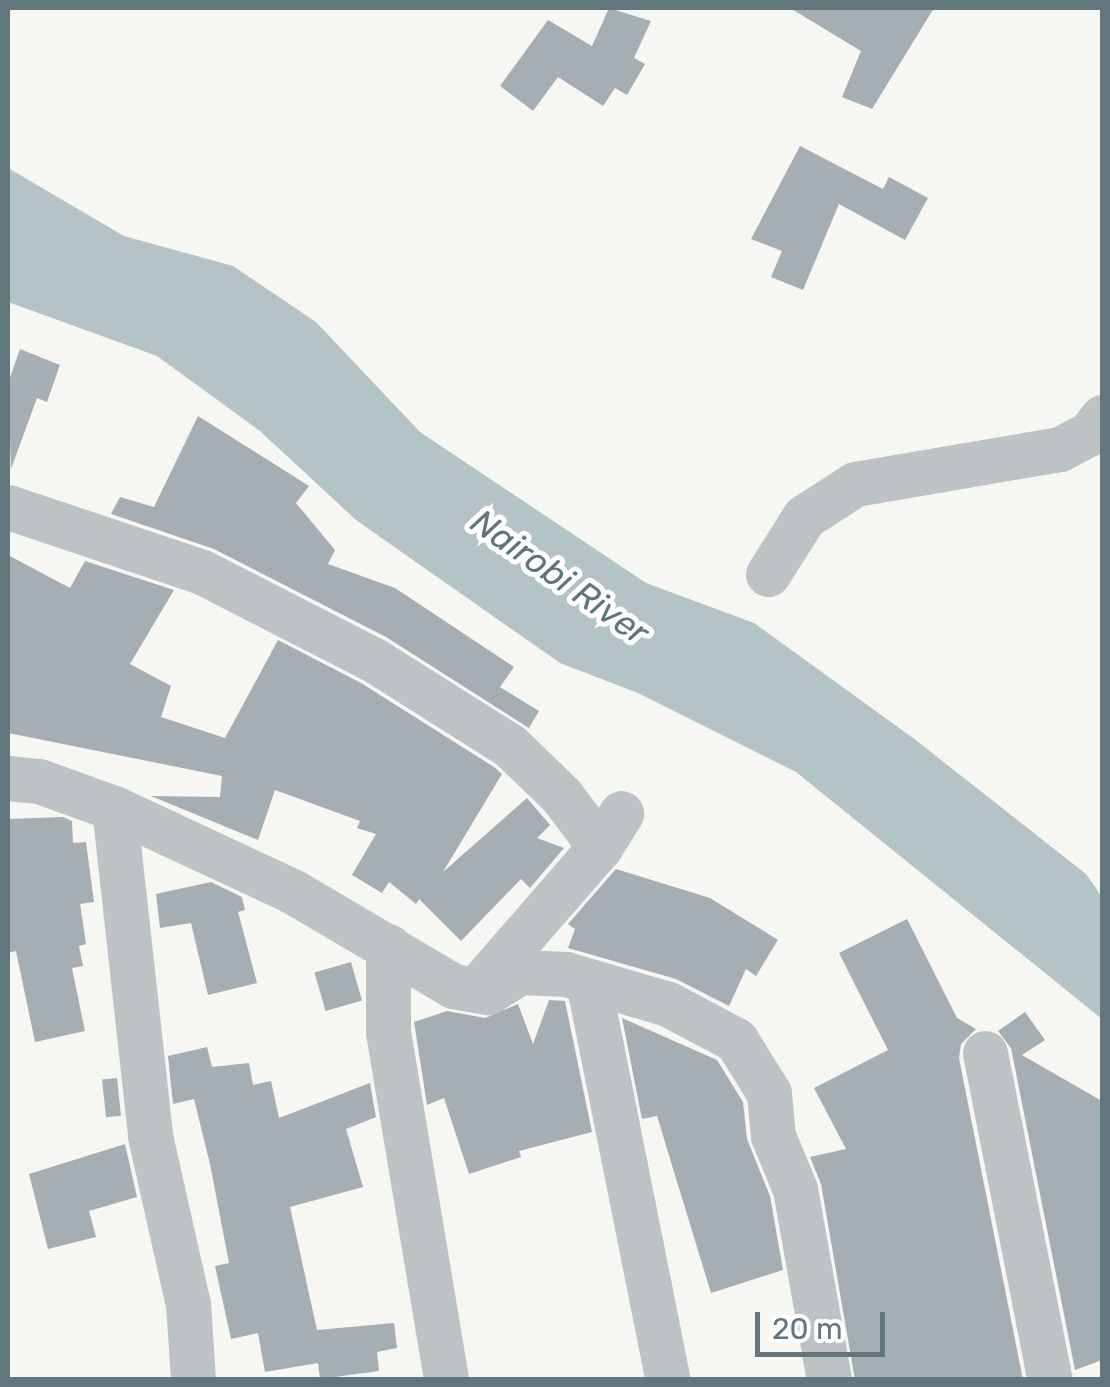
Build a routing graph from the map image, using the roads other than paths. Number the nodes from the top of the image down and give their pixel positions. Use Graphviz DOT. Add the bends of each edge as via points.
graph roads {
  1 [pos="1102,418"];
  2 [pos="8,507"];
  3 [pos="768,574"];
  4 [pos="8,778"];
  5 [pos="114,808"];
  6 [pos="388,946"];
  7 [pos="588,981"];
  8 [pos="474,992"];
  9 [pos="985,1053"];
  10 [pos="193,1380"];
  11 [pos="446,1380"];
  12 [pos="668,1380"];
  13 [pos="829,1380"];
  14 [pos="1050,1380"];
  1 -- 3 [label="street" via="1060,449 854,484 804,517"];
  2 -- 8 [label="street" via="202,572 374,660 510,746 561,795 611,830"];
  4 -- 5 [label="street" via="39,780"];
  5 -- 6 [label="street" via="292,890"];
  5 -- 10 [label="street" via="150,1136 188,1304"];
  6 -- 8 [label="street"];
  6 -- 11 [label="street" via="388,1032"];
  7 -- 8 [label="street" via="520,972 488,992"];
  7 -- 12 [label="street"];
  7 -- 13 [label="street" via="668,1004 736,1040 769,1094 773,1136 795,1190"];
  9 -- 14 [label="street"];
}
